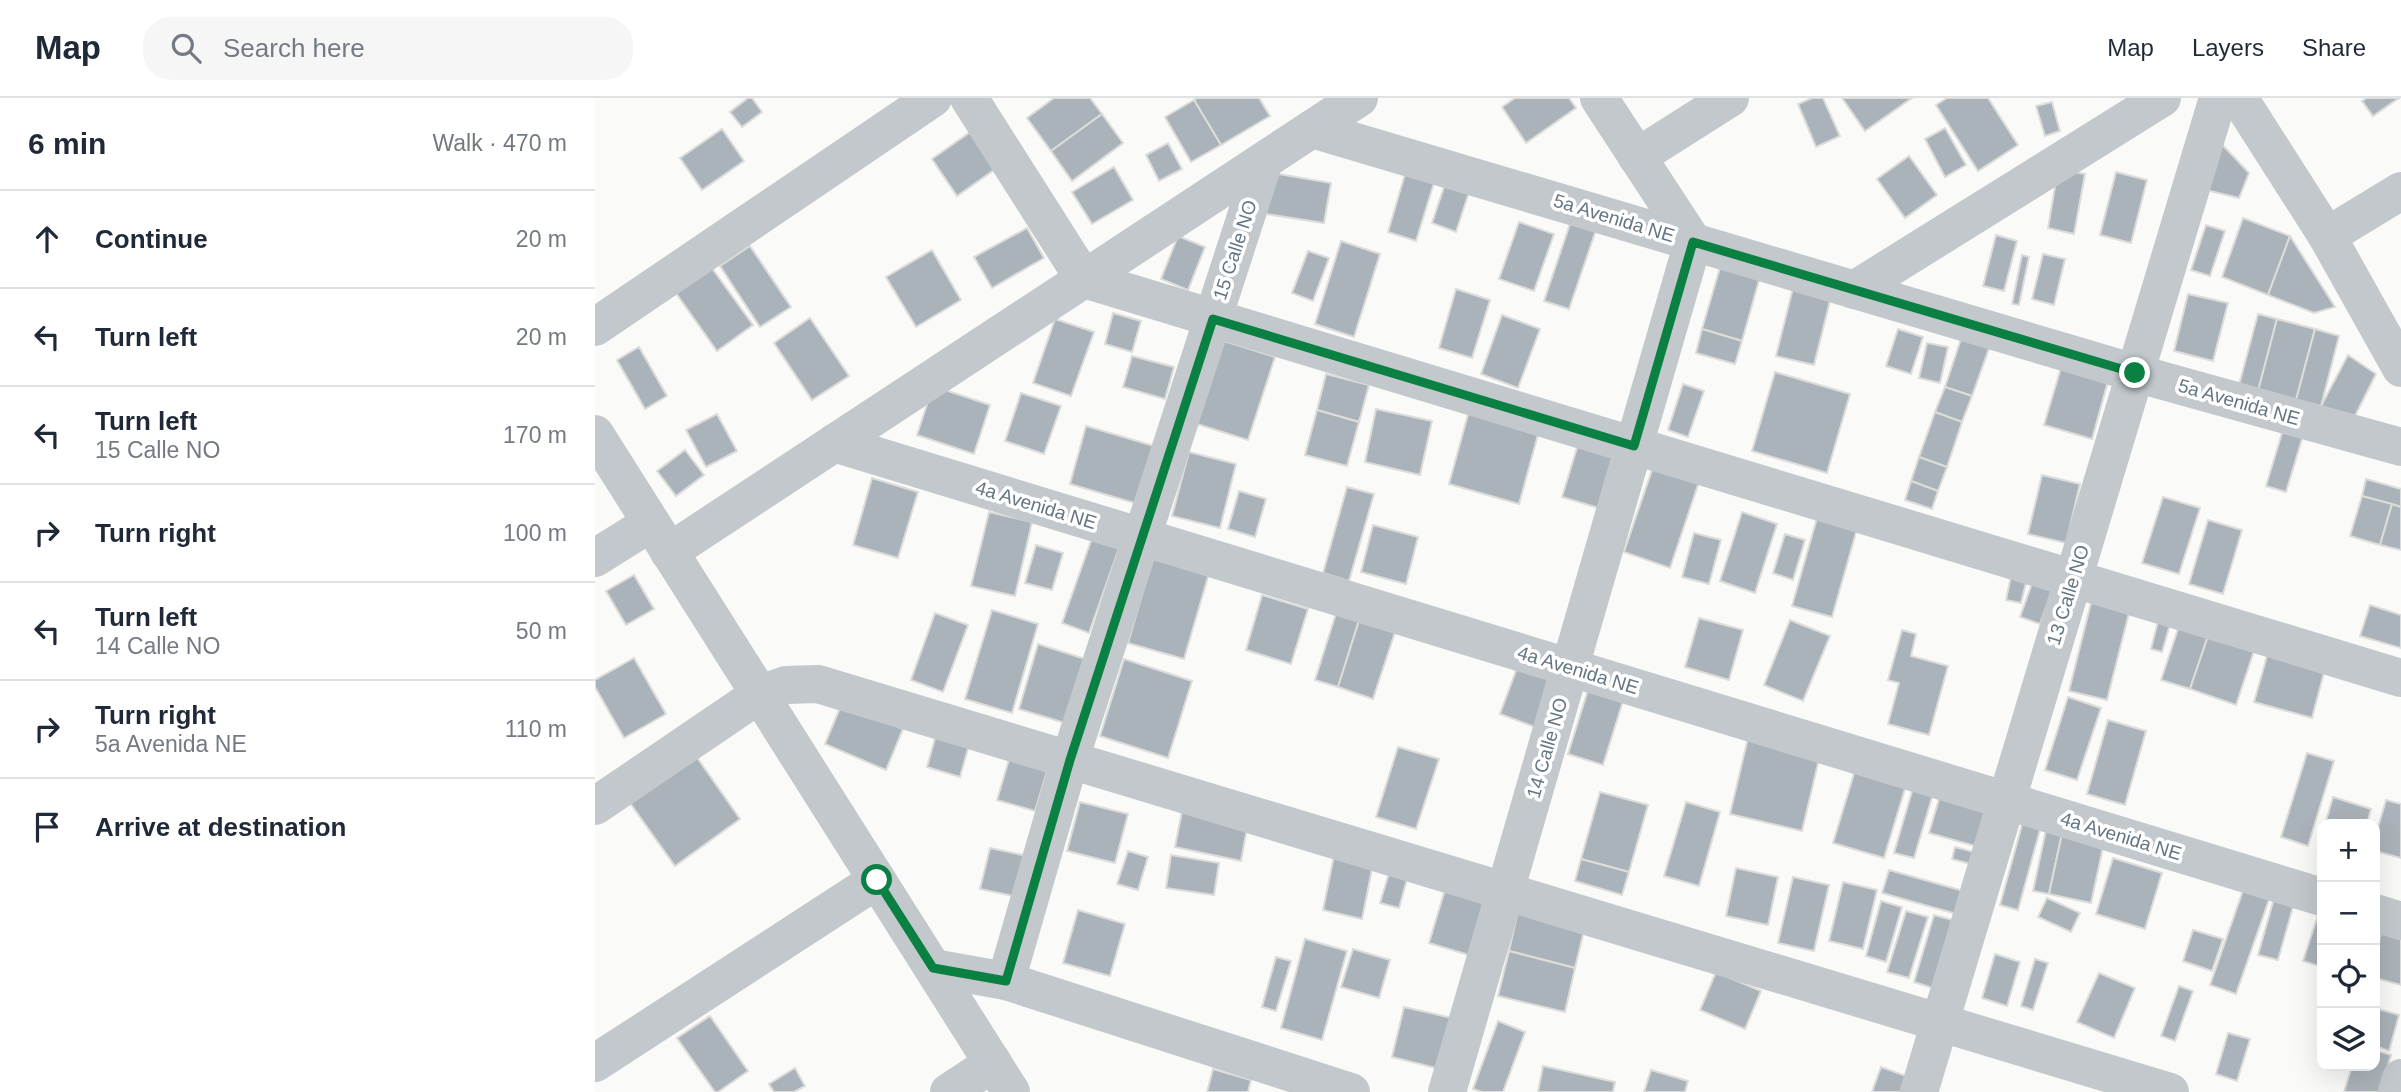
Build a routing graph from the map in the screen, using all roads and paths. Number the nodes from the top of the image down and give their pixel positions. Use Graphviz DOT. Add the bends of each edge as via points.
graph roads {
  1 [pos="933,98"];
  2 [pos="969,98"];
  3 [pos="1359,98"];
  4 [pos="1599,98"];
  5 [pos="1730,98"];
  6 [pos="2162,98"];
  7 [pos="2218,98"];
  8 [pos="2239,98"];
  9 [pos="1313,129"];
  10 [pos="1637,157"];
  11 [pos="1263,161"];
  12 [pos="2401,191"];
  13 [pos="2327,236"];
  14 [pos="1693,242"];
  15 [pos="1084,279"];
  16 [pos="1854,290"];
  17 [pos="1213,319"];
  18 [pos="595,327"];
  19 [pos="2401,368"];
  20 [pos="2135,373"];
  21 [pos="595,434"];
  22 [pos="834,443"];
  23 [pos="1634,446"];
  24 [pos="2401,447"];
  25 [pos="660,537"];
  26 [pos="1142,537"];
  27 [pos="595,558"];
  28 [pos="2073,579"];
  29 [pos="1570,667"];
  30 [pos="2401,678"];
  31 [pos="759,694"];
  32 [pos="1070,760"];
  33 [pos="2006,801"];
  34 [pos="595,806"];
  35 [pos="877,880"];
  36 [pos="1505,891"];
  37 [pos="2317,895"];
  38 [pos="2380,915"];
  39 [pos="2401,921"];
  40 [pos="933,968"];
  41 [pos="1006,981"];
  42 [pos="1940,1022"];
  43 [pos="595,1063"];
  44 [pos="1002,1078"];
  45 [pos="2401,1078"];
  46 [pos="949,1092"];
  47 [pos="1351,1092"];
  48 [pos="1447,1092"];
  49 [pos="1919,1092"];
  50 [pos="2170,1092"];
  51 [pos="2397,1092"];
  1 -- 18 [label="street"];
  2 -- 15 [label="street"];
  3 -- 9 [label="street"];
  4 -- 10 [label="street"];
  5 -- 10 [label="street"];
  6 -- 16 [label="street"];
  7 -- 20 [label="street, 13 Calle NO"];
  8 -- 13 [label="street"];
  9 -- 11 [label="street"];
  9 -- 14 [label="street, 5a Avenida NE"];
  10 -- 14 [label="street"];
  11 -- 15 [label="street"];
  11 -- 17 [label="street, 15 Calle NO"];
  12 -- 13 [label="street"];
  13 -- 19 [label="street"];
  14 -- 16 [label="street, 5a Avenida NE"];
  14 -- 23 [label="street, 14 Calle NO"];
  15 -- 17 [label="street"];
  15 -- 22 [label="street"];
  16 -- 20 [label="street, 5a Avenida NE"];
  17 -- 23 [label="street"];
  17 -- 26 [label="street, 15 Calle NO"];
  20 -- 24 [label="street, 5a Avenida NE"];
  20 -- 28 [label="street, 13 Calle NO"];
  21 -- 25 [label="street"];
  22 -- 25 [label="street"];
  22 -- 26 [label="street, 4a Avenida NE"];
  23 -- 28 [label="street"];
  23 -- 29 [label="street, 14 Calle NO"];
  25 -- 27 [label="street"];
  25 -- 31 [label="street"];
  26 -- 29 [label="street, 4a Avenida NE"];
  26 -- 32 [label="street, 15 Calle NO"];
  28 -- 30 [label="street"];
  28 -- 33 [label="street, 13 Calle NO"];
  29 -- 33 [label="street, 4a Avenida NE"];
  29 -- 36 [label="street, 14 Calle NO"];
  31 -- 32 [label="street" via="786,685 818,684"];
  31 -- 34 [label="street"];
  31 -- 35 [label="street"];
  32 -- 36 [label="street"];
  32 -- 41 [label="street, 15 Calle NO"];
  33 -- 37 [label="street, 4a Avenida NE"];
  33 -- 42 [label="street, 13 Calle NO"];
  35 -- 40 [label="street"];
  35 -- 43 [label="street"];
  36 -- 42 [label="street"];
  36 -- 48 [label="street, 14 Calle NO"];
  38 -- 39 [label="street"];
  40 -- 41 [label="street"];
  40 -- 44 [label="street"];
  41 -- 47 [label="street"];
  42 -- 49 [label="street, 13 Calle NO"];
  42 -- 50 [label="street"];
  44 -- 46 [label="street"];
  45 -- 51 [label="street"];
}
